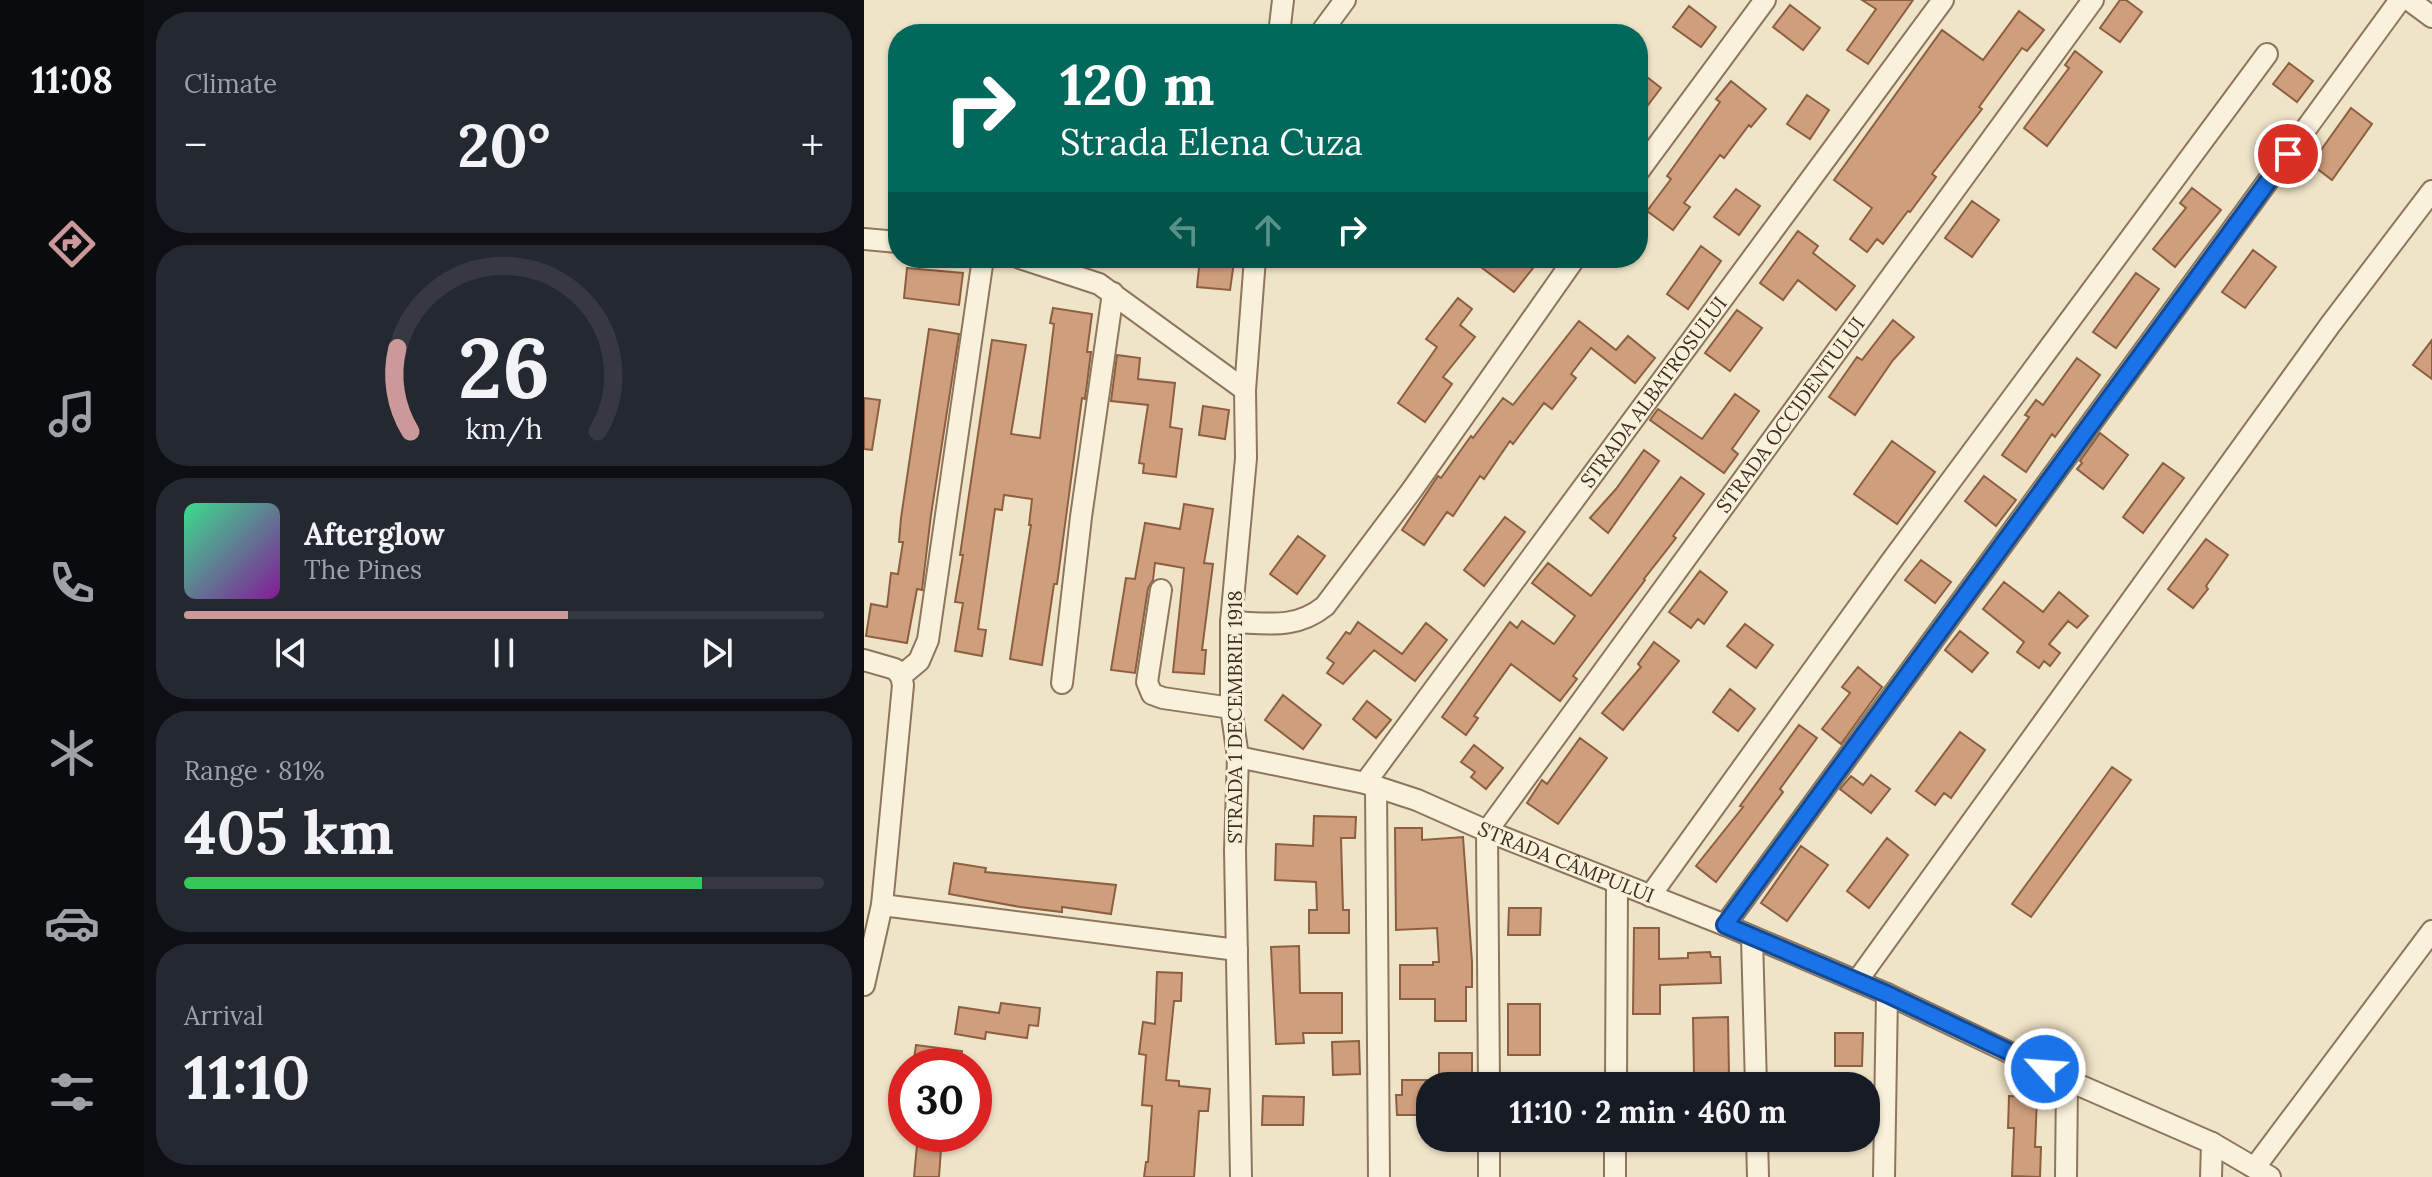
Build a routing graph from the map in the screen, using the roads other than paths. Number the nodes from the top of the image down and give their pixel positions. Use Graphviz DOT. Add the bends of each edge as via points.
graph roads {
  1 [pos="1283,0"];
  2 [pos="1345,0"];
  3 [pos="1765,0"];
  4 [pos="1943,0"];
  5 [pos="2093,0"];
  6 [pos="2400,0"];
  7 [pos="2409,0"];
  8 [pos="2432,17"];
  9 [pos="1280,24"];
  10 [pos="1327,24"];
  11 [pos="2267,54"];
  12 [pos="1648,158"];
  13 [pos="2432,191"];
  14 [pos="864,239"];
  15 [pos="888,241"];
  16 [pos="982,268"];
  17 [pos="1050,268"];
  18 [pos="1254,268"];
  19 [pos="1568,268"];
  20 [pos="1113,293"];
  21 [pos="1245,390"];
  22 [pos="1161,590"];
  23 [pos="1231,622"];
  24 [pos="864,660"];
  25 [pos="901,676"];
  26 [pos="1062,683"];
  27 [pos="1231,708"];
  28 [pos="1238,757"];
  29 [pos="1371,784"];
  30 [pos="1487,831"];
  31 [pos="1617,883"];
  32 [pos="1650,896"];
  33 [pos="882,905"];
  34 [pos="1725,925"];
  35 [pos="2432,931"];
  36 [pos="1752,937"];
  37 [pos="1237,950"];
  38 [pos="1857,981"];
  39 [pos="864,985"];
  40 [pos="1887,994"];
  41 [pos="1489,1072"];
  42 [pos="1616,1072"];
  43 [pos="1756,1072"];
  44 [pos="2067,1080"];
  45 [pos="2212,1143"];
  46 [pos="1489,1152"];
  47 [pos="1615,1152"];
  48 [pos="1757,1152"];
  49 [pos="2263,1172"];
  50 [pos="1241,1177"];
  51 [pos="1379,1177"];
  52 [pos="1489,1177"];
  53 [pos="1615,1177"];
  54 [pos="1758,1177"];
  55 [pos="1884,1177"];
  56 [pos="2066,1177"];
  57 [pos="2211,1177"];
  1 -- 9 [label="street"];
  2 -- 10 [label="street"];
  3 -- 12 [label="street"];
  4 -- 29 [label="street, STRADA ALBATROSULUI"];
  5 -- 30 [label="street, STRADA OCCIDENTULUI"];
  6 -- 34 [label="street"];
  7 -- 8 [label="street"];
  11 -- 32 [label="street"];
  13 -- 38 [label="street"];
  14 -- 15 [label="street"];
  16 -- 25 [label="street" via="928,640 919,661"];
  17 -- 20 [label="street"];
  18 -- 21 [label="street, STRADA 1 DECEMBRIE 1918"];
  19 -- 23 [label="street" via="1325,606 1295,623"];
  20 -- 21 [label="street"];
  20 -- 26 [label="street"];
  21 -- 23 [label="street, STRADA 1 DECEMBRIE 1918" via="1246,458"];
  22 -- 27 [label="street" via="1147,682 1152,694"];
  23 -- 27 [label="street, STRADA 1 DECEMBRIE 1918"];
  24 -- 25 [label="street" via="886,664"];
  25 -- 33 [label="street"];
  27 -- 28 [label="street, STRADA 1 DECEMBRIE 1918"];
  28 -- 29 [label="street, STRADA CÂMPULUI"];
  28 -- 37 [label="street, STRADA 1 DECEMBRIE 1918"];
  29 -- 30 [label="street, STRADA CÂMPULUI"];
  29 -- 51 [label="street"];
  30 -- 31 [label="street, STRADA CÂMPULUI"];
  30 -- 41 [label="street"];
  31 -- 32 [label="street, STRADA CÂMPULUI"];
  31 -- 42 [label="street"];
  32 -- 34 [label="street, STRADA CÂMPULUI"];
  33 -- 37 [label="street"];
  33 -- 39 [label="street"];
  34 -- 36 [label="street, STRADA CÂMPULUI"];
  35 -- 49 [label="street"];
  36 -- 38 [label="street, STRADA CÂMPULUI"];
  36 -- 43 [label="street"];
  37 -- 50 [label="street, STRADA 1 DECEMBRIE 1918"];
  38 -- 40 [label="street, STRADA CÂMPULUI"];
  40 -- 44 [label="street, STRADA CÂMPULUI"];
  40 -- 55 [label="street"];
  44 -- 45 [label="street, STRADA CÂMPULUI"];
  44 -- 56 [label="street"];
  45 -- 49 [label="street, STRADA CÂMPULUI"];
  45 -- 57 [label="street"];
  46 -- 52 [label="street"];
  47 -- 53 [label="street"];
  48 -- 54 [label="street"];
}
